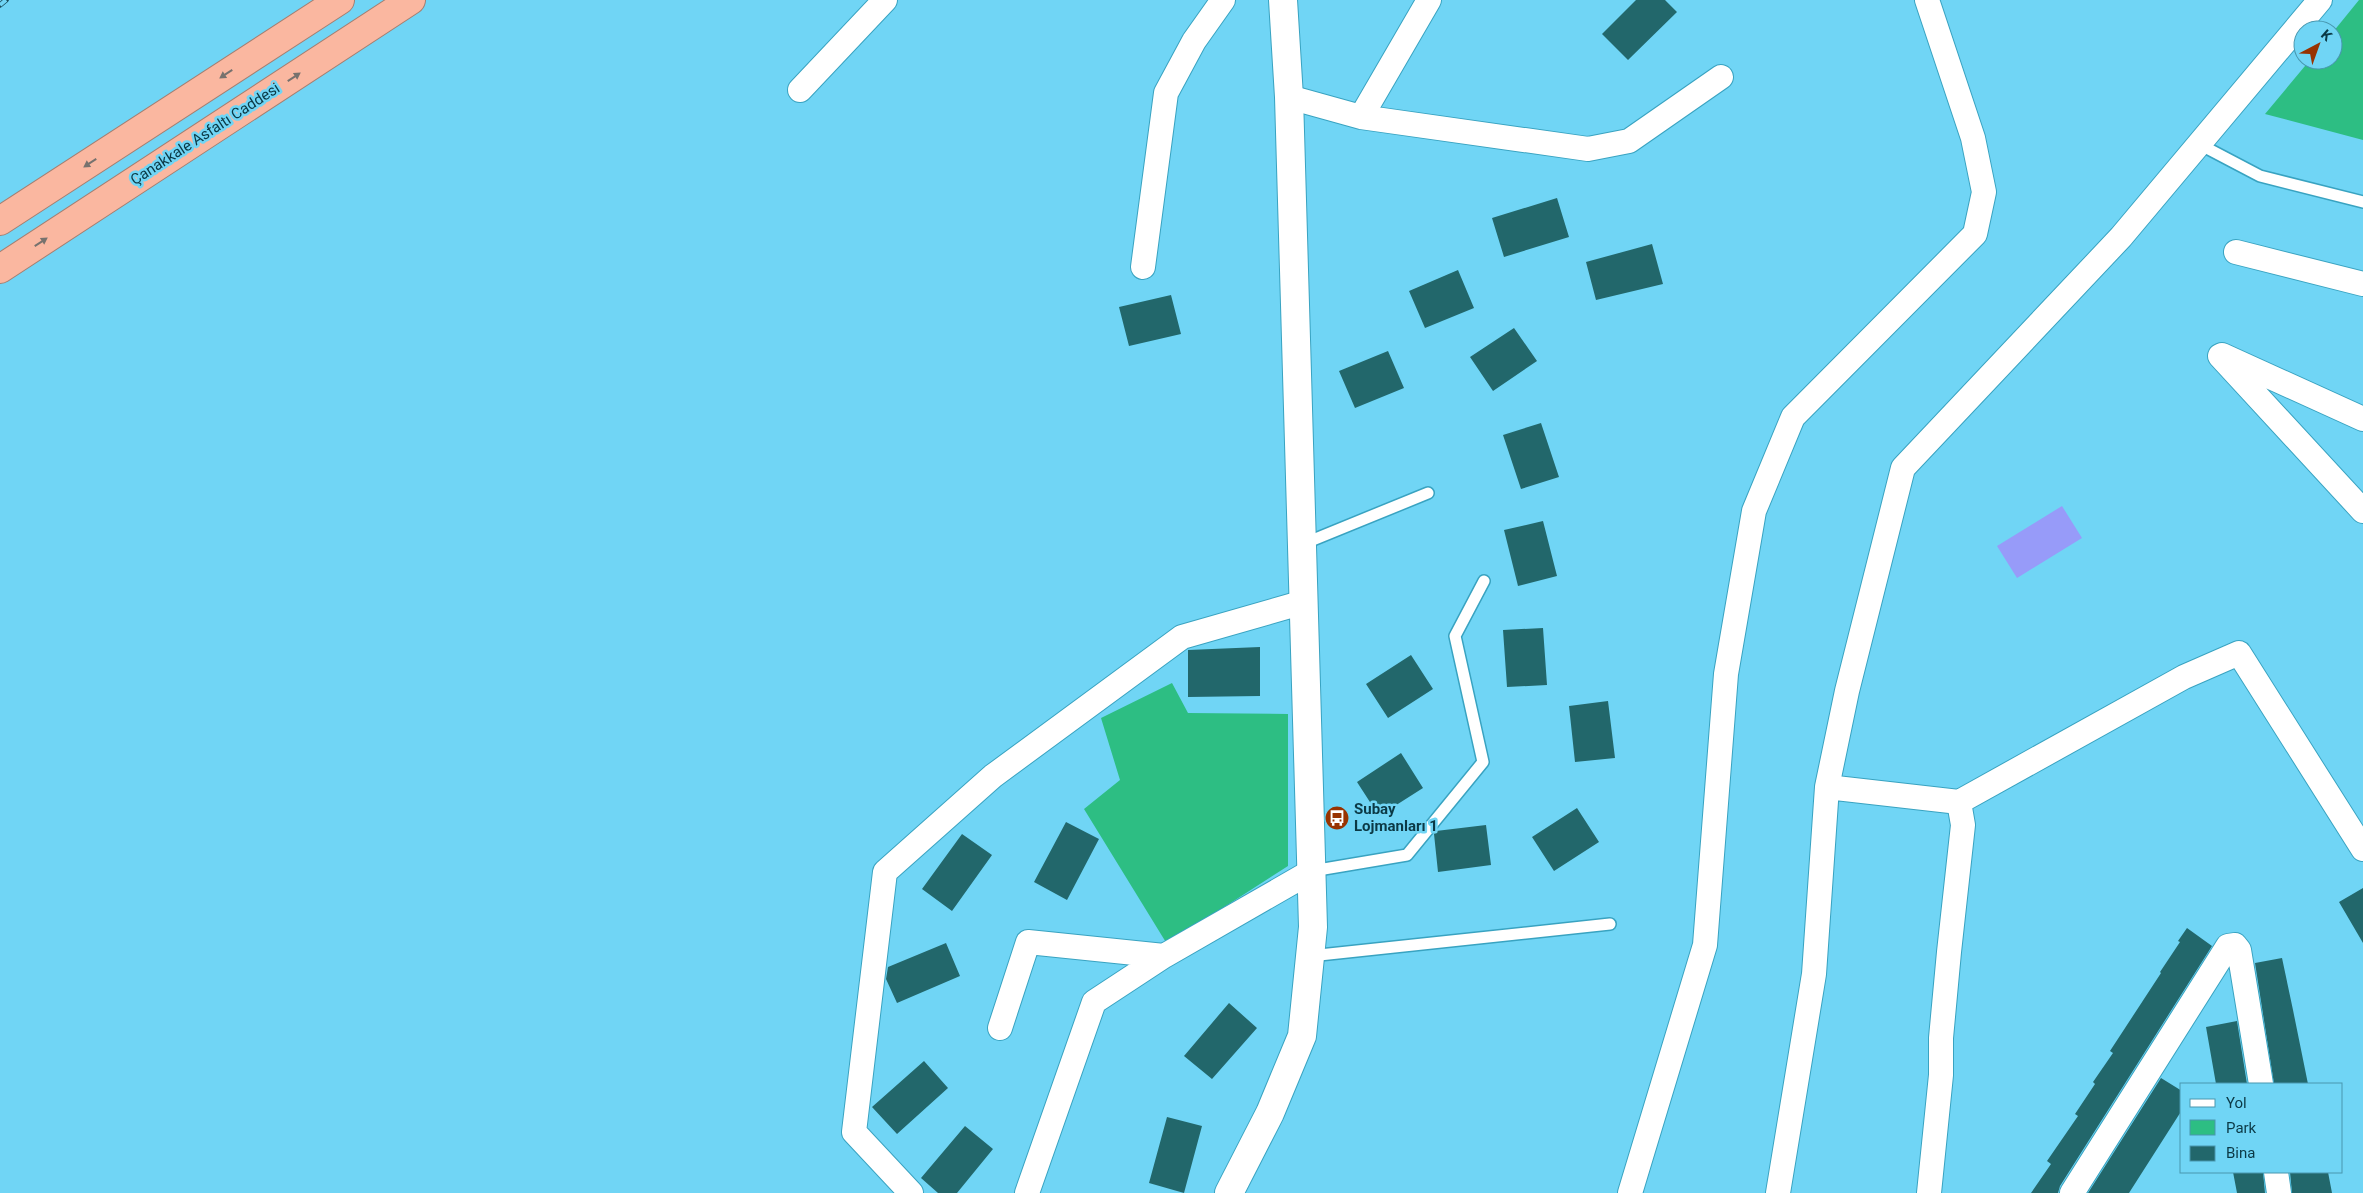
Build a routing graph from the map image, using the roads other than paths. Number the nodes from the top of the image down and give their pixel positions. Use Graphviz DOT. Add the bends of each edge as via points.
graph roads {
  1 [pos="340,0"];
  2 [pos="411,0"];
  3 [pos="885,0"];
  4 [pos="1223,0"];
  5 [pos="1283,0"];
  6 [pos="1429,0"];
  7 [pos="1928,0"];
  8 [pos="2320,0"];
  9 [pos="1722,77"];
  10 [pos="800,90"];
  11 [pos="1289,97"];
  12 [pos="1361,117"];
  13 [pos="2199,144"];
  14 [pos="2363,202"];
  15 [pos="0,221"];
  16 [pos="2236,252"];
  17 [pos="1143,267"];
  18 [pos="0,269"];
  19 [pos="2363,284"];
  20 [pos="2363,419"];
  21 [pos="1428,493"];
  22 [pos="2363,511"];
  23 [pos="1303,544"];
  24 [pos="1484,581"];
  25 [pos="1304,602"];
  26 [pos="1828,787"];
  27 [pos="1959,802"];
  28 [pos="2363,849"];
  29 [pos="1312,871"];
  30 [pos="1610,924"];
  31 [pos="1164,956"];
  32 [pos="1310,956"];
  33 [pos="1000,1028"];
  34 [pos="2261,1083"];
  35 [pos="2276,1173"];
  36 [pos="911,1193"];
  37 [pos="1027,1193"];
  38 [pos="1229,1193"];
  39 [pos="1630,1193"];
  40 [pos="1778,1193"];
  41 [pos="1929,1193"];
  42 [pos="2072,1193"];
  43 [pos="2279,1193"];
  1 -- 15 [label="highway, one-way"];
  18 -- 2 [label="highway, Çanakkale Asfaltı Caddesi, one-way"];
  3 -- 10 [label="street"];
  4 -- 17 [label="street" via="1194,41 1166,93"];
  5 -- 11 [label="street"];
  6 -- 12 [label="street"];
  7 -- 39 [label="street" via="1973,138 1984,192 1975,234 1793,417 1754,511 1726,674 1705,945"];
  8 -- 13 [label="street"];
  9 -- 12 [label="street" via="1629,141 1588,149"];
  11 -- 12 [label="street"];
  11 -- 23 [label="street"];
  13 -- 14 [label="lane" via="2260,176"];
  13 -- 26 [label="street" via="2120,237 1903,468 1847,691"];
  16 -- 19 [label="street"];
  20 -- 22 [label="street" via="2220,356"];
  21 -- 23 [label="lane"];
  23 -- 25 [label="street"];
  24 -- 29 [label="lane" via="1455,636 1483,762 1407,855"];
  25 -- 29 [label="street"];
  25 -- 36 [label="street" via="1182,637 993,776 884,872 854,1132"];
  26 -- 27 [label="street"];
  26 -- 40 [label="street" via="1814,974"];
  27 -- 28 [label="street" via="2184,677 2239,652"];
  27 -- 41 [label="street" via="1963,825"];
  29 -- 31 [label="street"];
  29 -- 32 [label="street"];
  30 -- 32 [label="lane"];
  31 -- 33 [label="street" via="1028,942"];
  31 -- 37 [label="street" via="1094,1002"];
  32 -- 38 [label="street" via="1302,1036 1270,1113"];
  34 -- 42 [label="street" via="2239,950 2235,945 2228,946"];
  35 -- 43 [label="street"];
}
